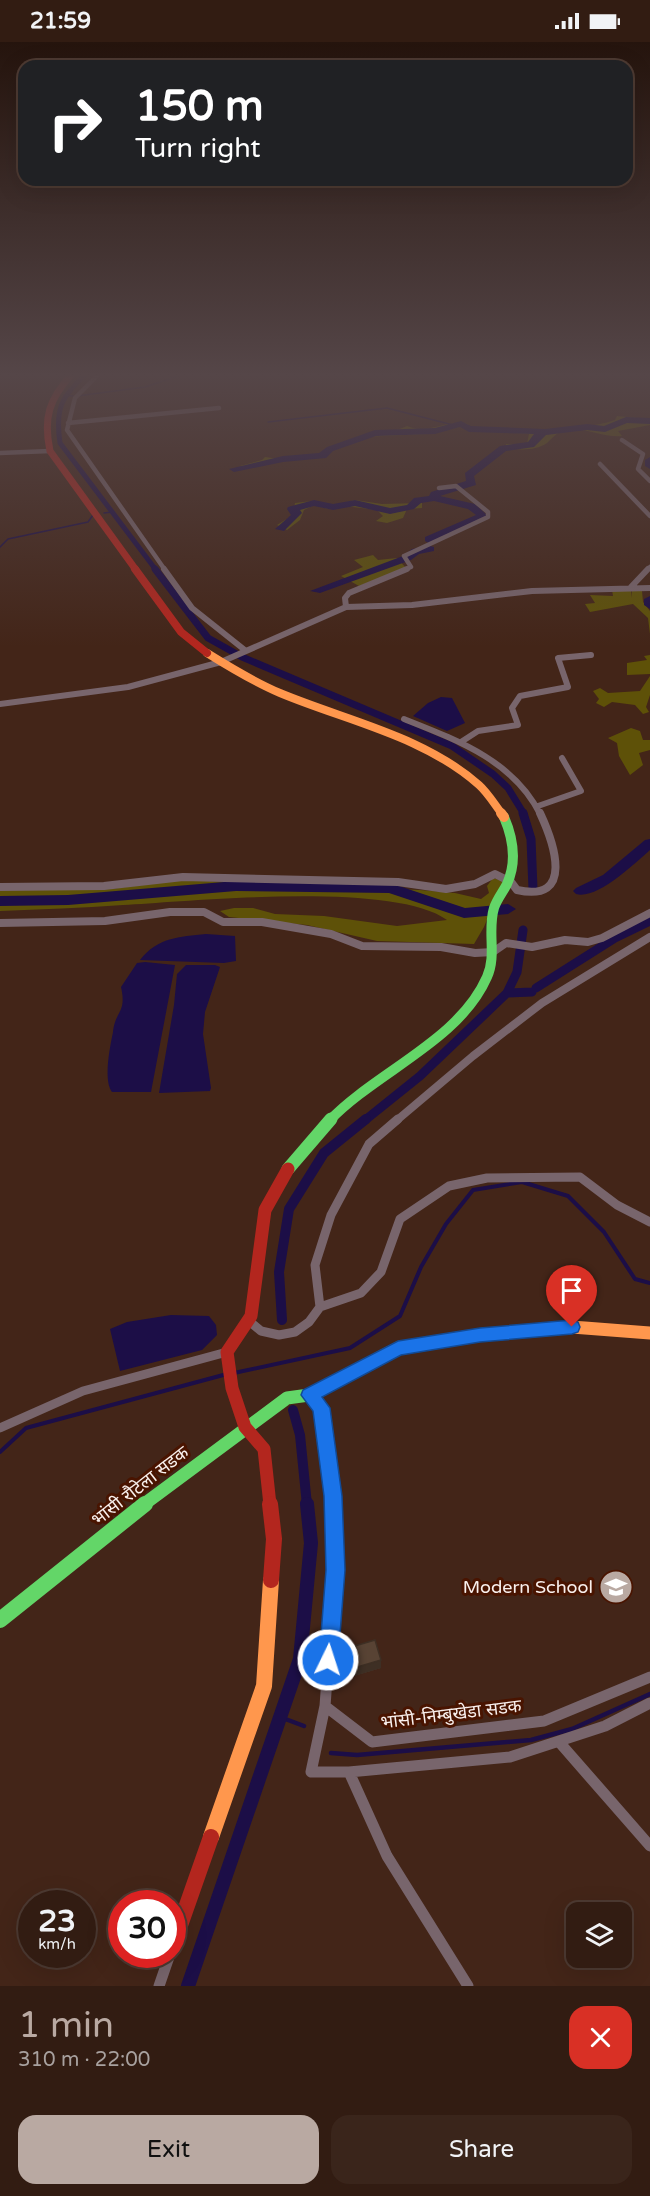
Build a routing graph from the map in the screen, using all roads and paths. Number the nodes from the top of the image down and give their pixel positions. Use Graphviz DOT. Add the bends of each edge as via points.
graph roads {
  1 [pos="600,464"];
  2 [pos="60,465"];
  3 [pos="91,465"];
  4 [pos="639,465"];
  5 [pos="650,481"];
  6 [pos="439,488"];
  7 [pos="650,516"];
  8 [pos="650,567"];
  9 [pos="631,587"];
  10 [pos="650,588"];
  11 [pos="346,607"];
  12 [pos="246,651"];
  13 [pos="591,655"];
  14 [pos="224,661"];
  15 [pos="0,704"];
  16 [pos="405,719"];
  17 [pos="461,742"];
  18 [pos="562,758"];
  19 [pos="538,806"];
  20 [pos="508,880"];
  21 [pos="0,886"];
  22 [pos="650,913"];
  23 [pos="0,923"];
  24 [pos="650,937"];
  25 [pos="493,952"];
  26 [pos="650,1222"];
  27 [pos="320,1307"];
  28 [pos="249,1321"];
  29 [pos="650,1333"];
  30 [pos="227,1352"];
  31 [pos="309,1395"];
  32 [pos="245,1427"];
  33 [pos="0,1428"];
  34 [pos="0,1620"];
  35 [pos="650,1677"];
  36 [pos="650,1703"];
  37 [pos="325,1706"];
  38 [pos="560,1743"];
  39 [pos="349,1772"];
  40 [pos="650,1846"];
  41 [pos="186,1908"];
  42 [pos="165,1968"];
  43 [pos="159,1986"];
  44 [pos="468,1986"];
  1 -- 7 [label="street"];
  2 -- 14 [label="street" via="181,632 197,648"];
  3 -- 12 [label="street" via="192,608"];
  4 -- 5 [label="street" via="638,469"];
  6 -- 11 [label="street" via="459,488 488,512 488,517 456,534 438,538 404,559 409,569 349,593"];
  8 -- 9 [label="street"];
  9 -- 10 [label="street"];
  9 -- 11 [label="street"];
  11 -- 12 [label="street"];
  12 -- 14 [label="street"];
  13 -- 17 [label="street" via="558,658 568,687 520,696 512,708 518,725 478,731"];
  14 -- 15 [label="street" via="129,687"];
  14 -- 20 [label="street" via="251,679 440,756 470,776 486,789 506,816 513,864"];
  16 -- 17 [label="street"];
  17 -- 19 [label="street" via="500,766"];
  18 -- 19 [label="street" via="581,791"];
  19 -- 20 [label="street" via="553,848 554,878 546,890 534,893 517,890"];
  20 -- 21 [label="street" via="495,874 475,884 446,889 398,882 183,877 104,886"];
  20 -- 25 [label="street" via="493,910 489,934"];
  22 -- 25 [label="street" via="588,942 565,940 527,946 506,943"];
  23 -- 25 [label="street" via="105,921 170,912 204,912 223,922 262,922 331,934 362,946"];
  24 -- 27 [label="street" via="543,1003 369,1144 331,1215 315,1265"];
  25 -- 28 [label="street" via="488,975 472,1003 365,1088 300,1151 266,1204"];
  26 -- 27 [label="street" via="617,1205 580,1177 487,1178 449,1186 400,1219 381,1272 361,1293"];
  27 -- 28 [label="street" via="295,1332 279,1335 261,1331"];
  28 -- 30 [label="street"];
  29 -- 31 [label="street, भांसी रौटेला सडक" via="572,1327 480,1335 398,1348"];
  30 -- 32 [label="street" via="232,1388"];
  30 -- 33 [label="street" via="111,1380 40,1406"];
  31 -- 32 [label="street, भांसी रौटेला सडक" via="287,1398"];
  31 -- 37 [label="street" via="322,1408 333,1496 335,1570"];
  32 -- 34 [label="street, भांसी रौटेला सडक"];
  32 -- 41 [label="street" via="264,1449 274,1539 264,1686"];
  35 -- 37 [label="street, भांसी-निम्बुखेडा सडक" via="544,1721 372,1742"];
  36 -- 38 [label="street"];
  37 -- 39 [label="street" via="311,1772"];
  38 -- 39 [label="street" via="510,1757"];
  38 -- 40 [label="street"];
  39 -- 44 [label="street" via="387,1856"];
  42 -- 43 [label="street"];
}
